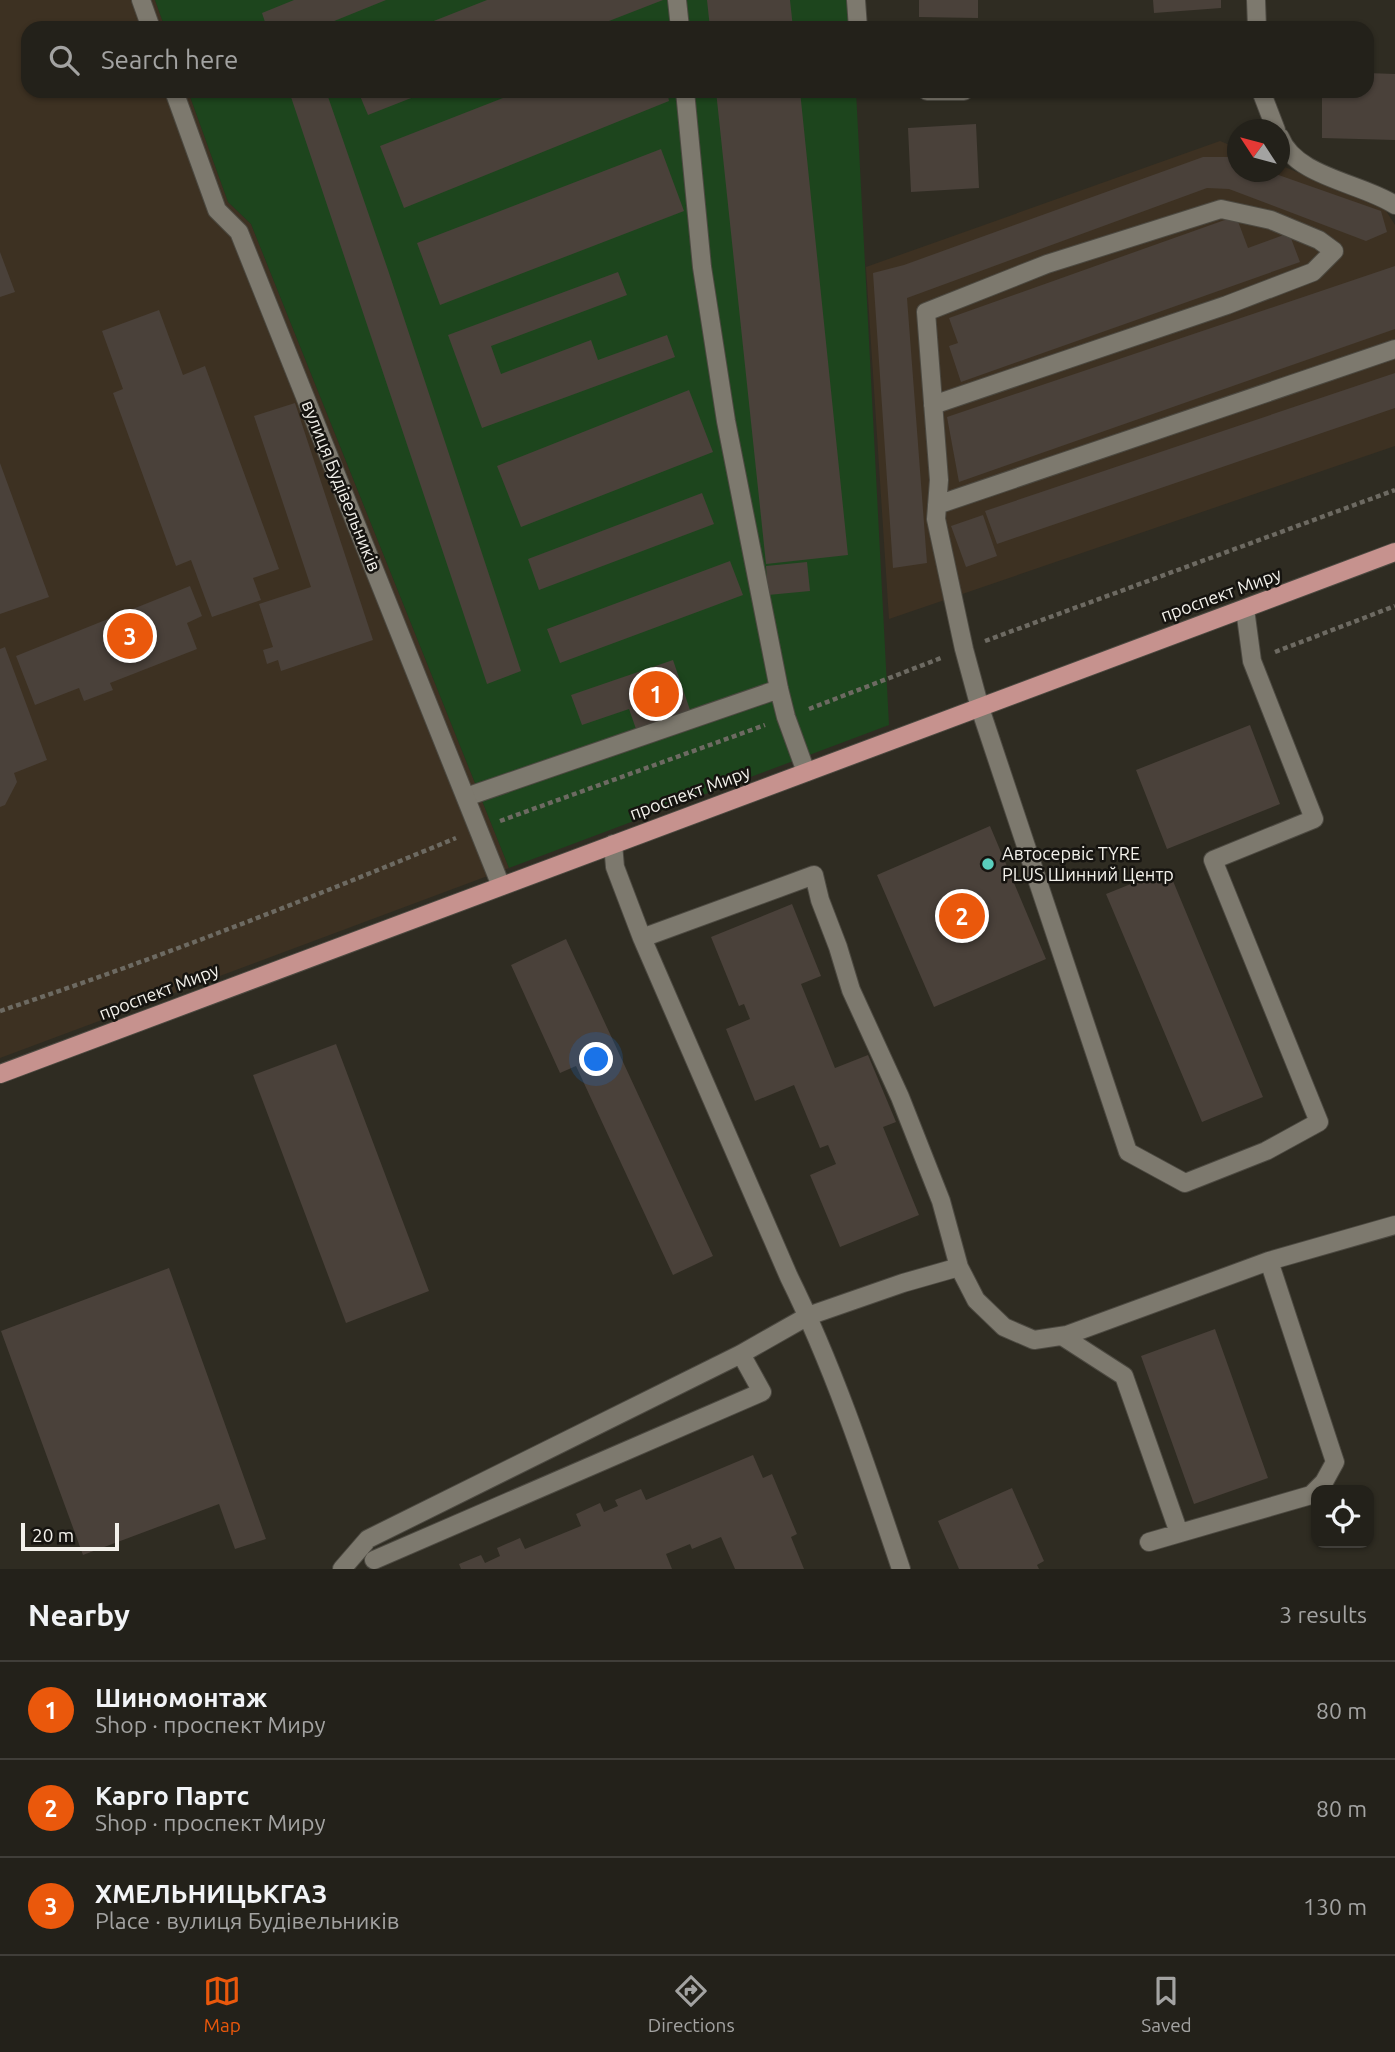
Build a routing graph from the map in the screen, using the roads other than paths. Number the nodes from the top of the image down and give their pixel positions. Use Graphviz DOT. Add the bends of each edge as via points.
graph roads {
  1 [pos="141,0"];
  2 [pos="677,0"];
  3 [pos="856,0"];
  4 [pos="1256,0"];
  5 [pos="148,21"];
  6 [pos="679,21"];
  7 [pos="858,21"];
  8 [pos="1257,21"];
  9 [pos="177,98"];
  10 [pos="686,98"];
  11 [pos="1264,98"];
  12 [pos="1272,119"];
  13 [pos="1290,152"];
  14 [pos="1395,205"];
  15 [pos="1395,349"];
  16 [pos="933,405"];
  17 [pos="937,505"];
  18 [pos="1395,552"];
  19 [pos="1245,608"];
  20 [pos="779,689"];
  21 [pos="980,708"];
  22 [pos="806,772"];
  23 [pos="466,797"];
  24 [pos="613,845"];
  25 [pos="501,886"];
  26 [pos="642,938"];
  27 [pos="0,1074"];
  28 [pos="1395,1225"];
  29 [pos="1269,1261"];
  30 [pos="959,1266"];
  31 [pos="808,1315"];
  32 [pos="1062,1336"];
  33 [pos="741,1354"];
  34 [pos="1179,1533"];
  35 [pos="368,1539"];
  36 [pos="1149,1542"];
  37 [pos="375,1565"];
  38 [pos="342,1569"];
  39 [pos="901,1569"];
  1 -- 5 [label="street"];
  2 -- 6 [label="street"];
  3 -- 7 [label="street"];
  4 -- 8 [label="street"];
  9 -- 23 [label="street, вулиця Будівельників" via="217,209 239,232"];
  10 -- 20 [label="street" via="702,267 726,421"];
  11 -- 12 [label="street"];
  13 -- 14 [label="street" via="1323,176"];
  15 -- 17 [label="street"];
  16 -- 16 [label="street" via="926,312 1047,264 1221,209 1271,220 1334,251 1313,272"];
  16 -- 17 [label="street"];
  17 -- 21 [label="street" via="936,519"];
  18 -- 19 [label="main road, проспект Миру"];
  19 -- 21 [label="main road, проспект Миру"];
  19 -- 21 [label="street" via="1252,661 1314,819 1213,860 1319,1122 1266,1151 1185,1183 1128,1152"];
  20 -- 22 [label="street"];
  20 -- 23 [label="street"];
  21 -- 22 [label="main road, проспект Миру"];
  22 -- 24 [label="main road, проспект Миру"];
  23 -- 25 [label="street, вулиця Будівельників"];
  24 -- 25 [label="main road, проспект Миру"];
  24 -- 26 [label="street" via="615,867"];
  25 -- 27 [label="main road, проспект Миру"];
  26 -- 30 [label="street" via="814,875 851,990 941,1200"];
  26 -- 31 [label="street"];
  28 -- 29 [label="street"];
  29 -- 32 [label="street"];
  29 -- 34 [label="street" via="1335,1462 1311,1495"];
  30 -- 31 [label="street"];
  30 -- 32 [label="street" via="976,1300 1004,1327 1034,1340"];
  31 -- 33 [label="street"];
  31 -- 39 [label="street"];
  32 -- 34 [label="street" via="1124,1376"];
  33 -- 35 [label="street"];
  33 -- 37 [label="street" via="762,1392"];
  34 -- 36 [label="street"];
  35 -- 37 [label="street"];
  35 -- 38 [label="street"];
}
